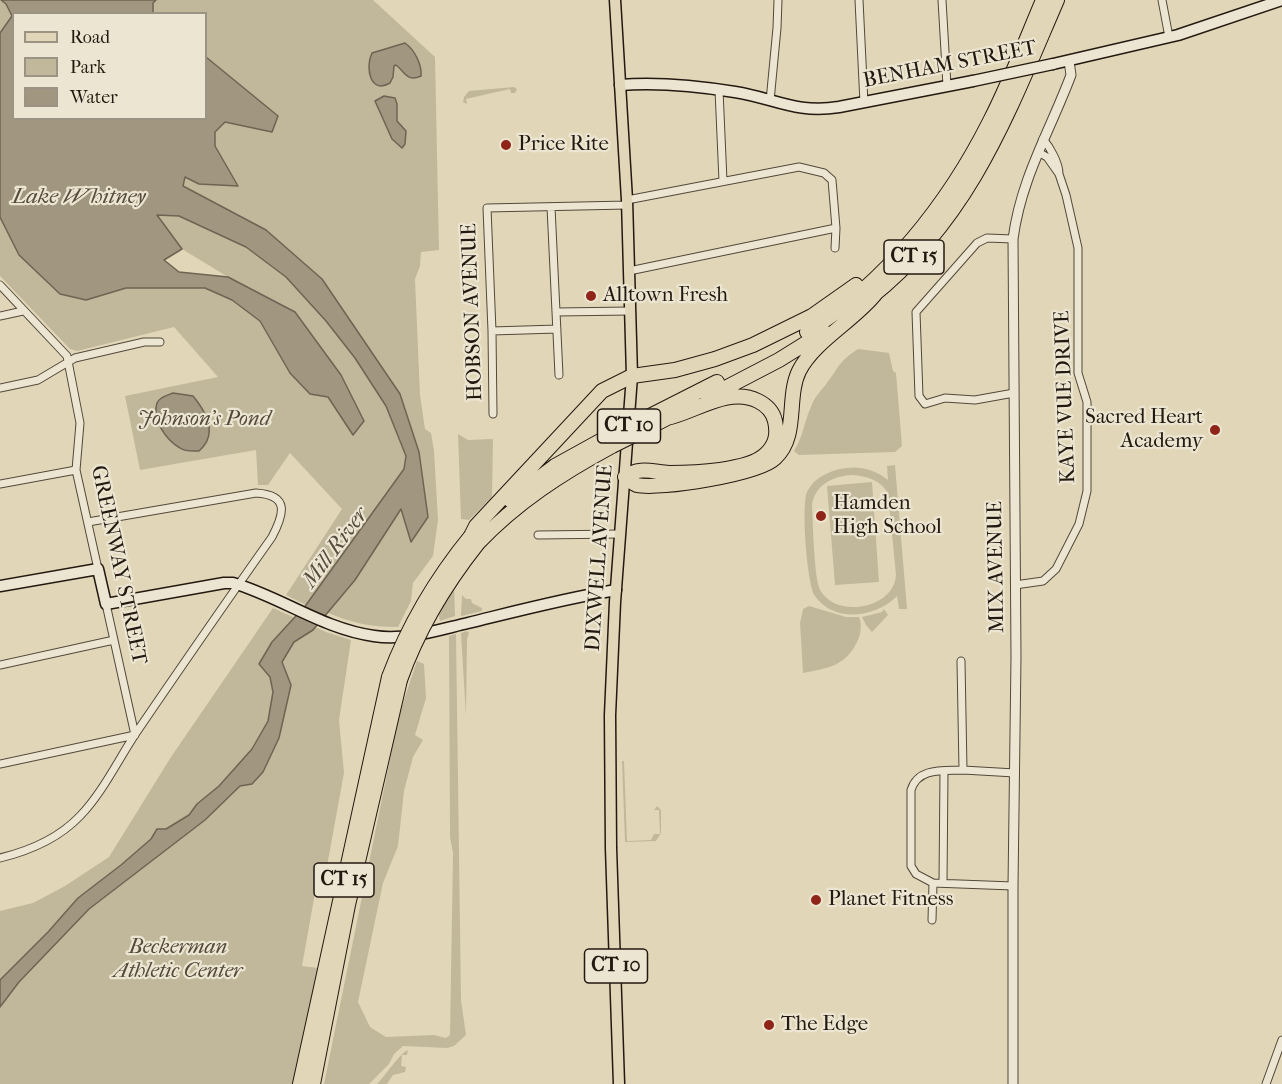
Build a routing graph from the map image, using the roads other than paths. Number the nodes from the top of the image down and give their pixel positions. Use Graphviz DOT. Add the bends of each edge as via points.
graph roads {
  1 [pos="615,0"];
  2 [pos="778,0"];
  3 [pos="859,0"];
  4 [pos="942,0"];
  5 [pos="1043,0"];
  6 [pos="1057,0"];
  7 [pos="1162,0"];
  8 [pos="1282,0"];
  9 [pos="1169,37"];
  10 [pos="1069,61"];
  11 [pos="620,85"];
  12 [pos="947,86"];
  13 [pos="719,90"];
  14 [pos="770,101"];
  15 [pos="864,103"];
  16 [pos="1043,139"];
  17 [pos="1038,152"];
  18 [pos="1059,174"];
  19 [pos="723,181"];
  20 [pos="627,203"];
  21 [pos="551,207"];
  22 [pos="836,228"];
  23 [pos="1013,239"];
  24 [pos="904,247"];
  25 [pos="835,248"];
  26 [pos="629,271"];
  27 [pos="0,285"];
  28 [pos="876,293"];
  29 [pos="23,311"];
  30 [pos="631,311"];
  31 [pos="556,312"];
  32 [pos="0,316"];
  33 [pos="557,329"];
  34 [pos="492,331"];
  35 [pos="160,342"];
  36 [pos="68,362"];
  37 [pos="559,375"];
  38 [pos="632,376"];
  39 [pos="0,388"];
  40 [pos="1014,393"];
  41 [pos="493,414"];
  42 [pos="667,418"];
  43 [pos="646,423"];
  44 [pos="76,470"];
  45 [pos="626,477"];
  46 [pos="0,484"];
  47 [pos="88,522"];
  48 [pos="621,534"];
  49 [pos="538,535"];
  50 [pos="475,540"];
  51 [pos="98,569"];
  52 [pos="239,585"];
  53 [pos="1015,585"];
  54 [pos="0,586"];
  55 [pos="616,590"];
  56 [pos="106,604"];
  57 [pos="114,640"];
  58 [pos="961,661"];
  59 [pos="0,665"];
  60 [pos="394,678"];
  61 [pos="135,735"];
  62 [pos="0,764"];
  63 [pos="963,770"];
  64 [pos="944,771"];
  65 [pos="1015,773"];
  66 [pos="0,858"];
  67 [pos="933,883"];
  68 [pos="943,883"];
  69 [pos="1013,886"];
  70 [pos="932,920"];
  71 [pos="1282,1040"];
  72 [pos="300,1084"];
  73 [pos="313,1084"];
  74 [pos="619,1084"];
  75 [pos="1013,1084"];
  76 [pos="1266,1084"];
  1 -- 11 [label="main road, DIXWELL AVENUE / CT 10"];
  2 -- 14 [label="street"];
  3 -- 15 [label="street"];
  4 -- 12 [label="street"];
  5 -- 24 [label="highway, CT 15" via="968,164"];
  6 -- 28 [label="highway, CT 15" via="1006,119 969,187 919,252"];
  7 -- 9 [label="street"];
  8 -- 9 [label="main road, BENHAM STREET"];
  9 -- 10 [label="main road, BENHAM STREET"];
  10 -- 12 [label="main road, BENHAM STREET, bridge"];
  10 -- 16 [label="street, MIX AVENUE" via="1071,75"];
  11 -- 13 [label="main road, BENHAM STREET"];
  11 -- 20 [label="main road, DIXWELL AVENUE / CT 10"];
  12 -- 15 [label="main road, BENHAM STREET"];
  13 -- 14 [label="main road, BENHAM STREET"];
  13 -- 19 [label="street"];
  14 -- 15 [label="main road, BENHAM STREET" via="807,110"];
  16 -- 17 [label="street, MIX AVENUE"];
  16 -- 18 [label="street, KAYE VUE DRIVE"];
  17 -- 18 [label="street, KAYE VUE DRIVE" via="1047,157"];
  17 -- 23 [label="street, MIX AVENUE" via="1021,195"];
  18 -- 53 [label="street, KAYE VUE DRIVE" via="1078,248 1078,373 1087,402 1087,491 1079,524 1056,569 1043,581"];
  19 -- 20 [label="street"];
  19 -- 22 [label="street" via="799,167 824,173 832,180"];
  20 -- 21 [label="street"];
  20 -- 26 [label="main road, DIXWELL AVENUE / CT 10"];
  21 -- 31 [label="street"];
  21 -- 34 [label="street, HOBSON AVENUE" via="487,208"];
  22 -- 25 [label="street"];
  22 -- 26 [label="street"];
  23 -- 40 [label="street, MIX AVENUE"];
  23 -- 40 [label="street" via="982,240 916,312 919,396 925,404 945,398 986,399"];
  24 -- 38 [label="highway" via="838,298 784,331 715,359"];
  24 -- 43 [label="highway, CT 15" via="870,284 816,327"];
  26 -- 30 [label="main road, DIXWELL AVENUE / CT 10"];
  27 -- 29 [label="street, GREENWAY STREET"];
  28 -- 42 [label="highway, CT 15" via="779,360"];
  28 -- 45 [label="highway" via="805,361 794,387 789,433 775,459 745,472 679,483 638,485"];
  29 -- 32 [label="street"];
  29 -- 36 [label="street, GREENWAY STREET" via="67,356"];
  30 -- 31 [label="street"];
  30 -- 38 [label="main road, DIXWELL AVENUE / CT 10"];
  31 -- 33 [label="street"];
  33 -- 34 [label="street"];
  33 -- 37 [label="street"];
  34 -- 41 [label="street, HOBSON AVENUE"];
  35 -- 36 [label="street" via="144,342"];
  36 -- 39 [label="street" via="38,380"];
  36 -- 44 [label="street, GREENWAY STREET" via="80,423"];
  38 -- 45 [label="main road, DIXWELL AVENUE / CT 10"];
  38 -- 50 [label="highway" via="592,398 476,526"];
  40 -- 53 [label="street, MIX AVENUE"];
  42 -- 43 [label="highway, CT 15"];
  42 -- 45 [label="highway" via="717,400 753,398 766,405 775,418 777,433 773,447 747,464 693,472 638,470"];
  43 -- 50 [label="highway, CT 15, bridge" via="544,485"];
  44 -- 46 [label="street"];
  44 -- 47 [label="street, GREENWAY STREET"];
  45 -- 48 [label="main road, DIXWELL AVENUE / CT 10"];
  47 -- 51 [label="street, GREENWAY STREET"];
  47 -- 52 [label="street" via="256,493 270,494 283,507 281,519"];
  48 -- 49 [label="street"];
  48 -- 55 [label="main road, DIXWELL AVENUE / CT 10"];
  50 -- 60 [label="highway, CT 15, bridge" via="447,565 424,600 409,627"];
  51 -- 54 [label="main road"];
  51 -- 56 [label="main road, GREENWAY STREET"];
  52 -- 55 [label="main road" via="341,629 366,635 401,636"];
  52 -- 56 [label="main road" via="224,583"];
  52 -- 61 [label="street"];
  53 -- 65 [label="street, MIX AVENUE"];
  55 -- 74 [label="main road, DIXWELL AVENUE / CT 10" via="610,763"];
  56 -- 57 [label="street, GREENWAY STREET"];
  57 -- 59 [label="street"];
  57 -- 61 [label="street, GREENWAY STREET"];
  58 -- 63 [label="street"];
  60 -- 72 [label="highway, CT 15"];
  60 -- 73 [label="highway, CT 15"];
  61 -- 62 [label="street"];
  61 -- 66 [label="street" via="80,817 43,843"];
  63 -- 64 [label="street"];
  63 -- 65 [label="street"];
  64 -- 67 [label="street" via="922,775 911,790 910,866"];
  64 -- 68 [label="street"];
  65 -- 69 [label="street, MIX AVENUE"];
  67 -- 68 [label="street"];
  67 -- 70 [label="street"];
  68 -- 69 [label="street"];
  69 -- 75 [label="street, MIX AVENUE"];
  71 -- 76 [label="street"];
}
